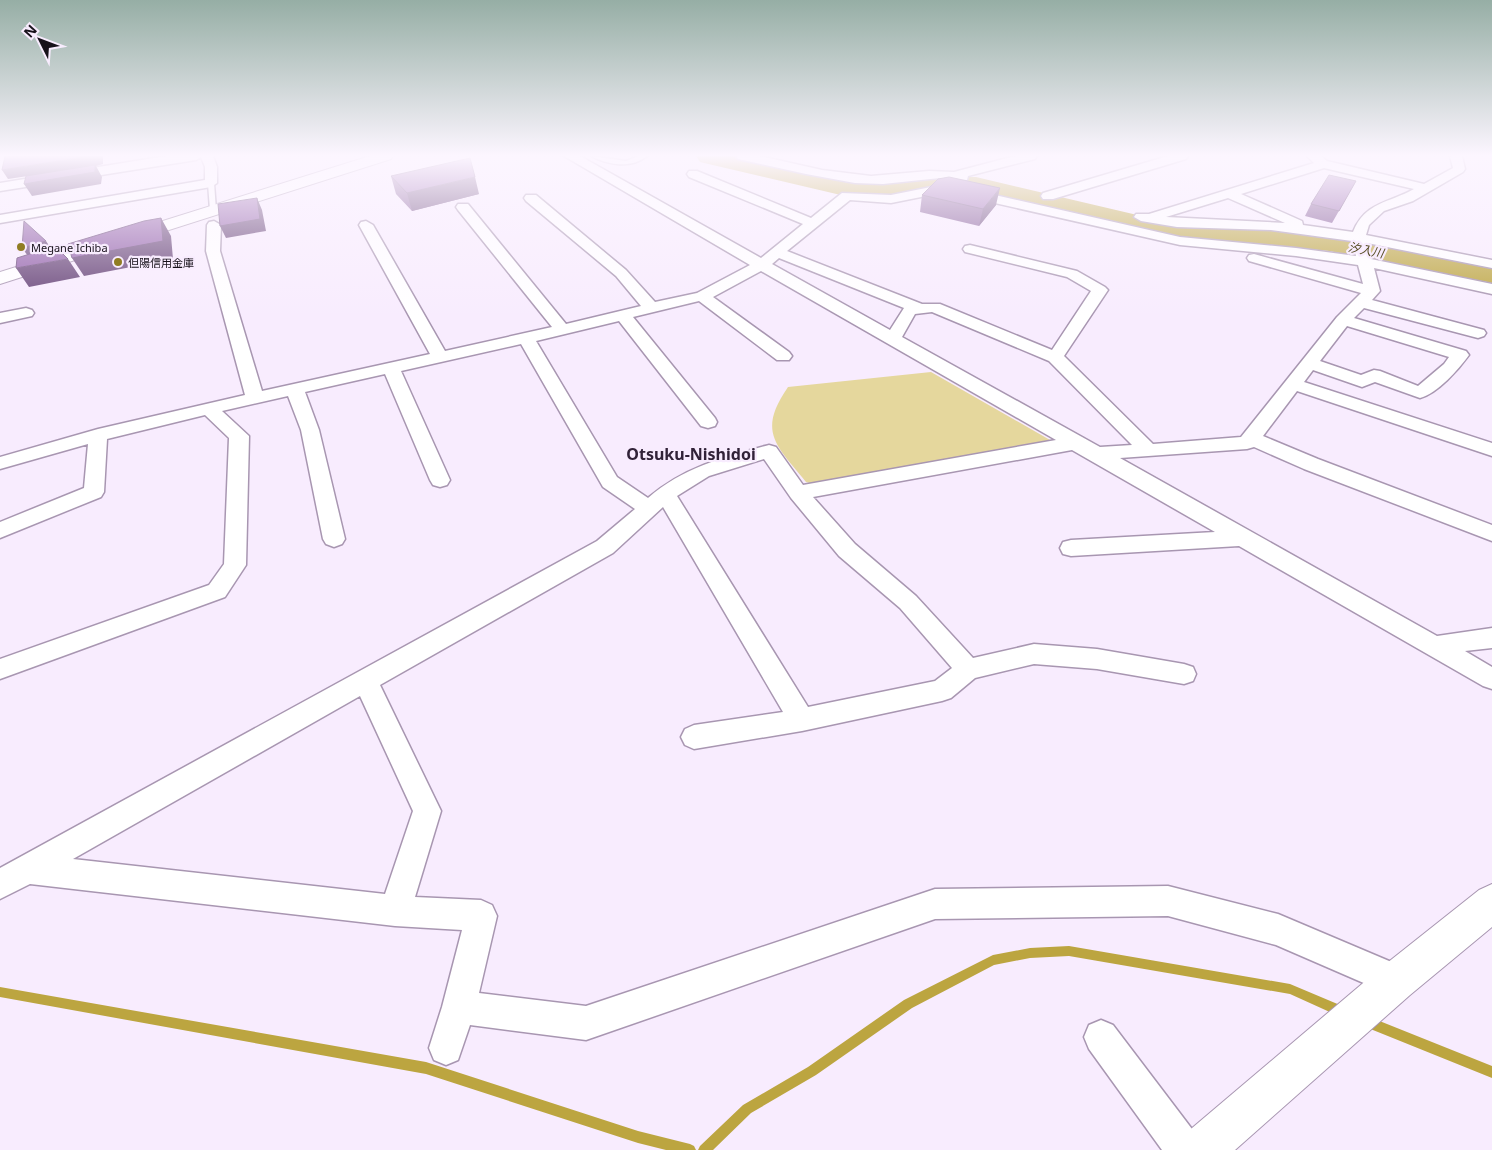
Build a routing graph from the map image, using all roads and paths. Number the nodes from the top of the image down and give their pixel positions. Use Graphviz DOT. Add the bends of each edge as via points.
graph roads {
  1 [pos="50,210"];
  2 [pos="213,210"];
  3 [pos="237,210"];
  4 [pos="465,210"];
  5 [pos="545,210"];
  6 [pos="664,210"];
  7 [pos="780,210"];
  8 [pos="829,210"];
  9 [pos="1042,210"];
  10 [pos="1175,210"];
  11 [pos="1266,210"];
  12 [pos="1377,210"];
  13 [pos="1129,214"];
  14 [pos="0,218"];
  15 [pos="214,218"];
  16 [pos="1147,218"];
  17 [pos="812,223"];
  18 [pos="366,225"];
  19 [pos="1311,230"];
  20 [pos="1358,236"];
  21 [pos="1210,244"];
  22 [pos="970,249"];
  23 [pos="777,252"];
  24 [pos="1365,262"];
  25 [pos="1492,264"];
  26 [pos="761,265"];
  27 [pos="0,278"];
  28 [pos="1492,289"];
  29 [pos="702,296"];
  30 [pos="1367,297"];
  31 [pos="651,308"];
  32 [pos="922,309"];
  33 [pos="26,313"];
  34 [pos="622,314"];
  35 [pos="0,318"];
  36 [pos="1343,320"];
  37 [pos="561,328"];
  38 [pos="1478,333"];
  39 [pos="526,338"];
  40 [pos="892,339"];
  41 [pos="440,356"];
  42 [pos="784,356"];
  43 [pos="1055,357"];
  44 [pos="1310,363"];
  45 [pos="391,367"];
  46 [pos="1292,384"];
  47 [pos="295,390"];
  48 [pos="255,398"];
  49 [pos="210,409"];
  50 [pos="708,422"];
  51 [pos="98,436"];
  52 [pos="1251,438"];
  53 [pos="1075,443"];
  54 [pos="1146,449"];
  55 [pos="1492,450"];
  56 [pos="1094,454"];
  57 [pos="0,463"];
  58 [pos="440,480"];
  59 [pos="798,493"];
  60 [pos="657,501"];
  61 [pos="0,530"];
  62 [pos="1492,533"];
  63 [pos="1243,538"];
  64 [pos="334,539"];
  65 [pos="1072,548"];
  66 [pos="1492,638"];
  67 [pos="1434,646"];
  68 [pos="0,669"];
  69 [pos="968,669"];
  70 [pos="1184,674"];
  71 [pos="1492,679"];
  72 [pos="365,681"];
  73 [pos="802,720"];
  74 [pos="694,736"];
  75 [pos="28,869"];
  76 [pos="0,884"];
  77 [pos="1492,903"];
  78 [pos="395,912"];
  79 [pos="1396,981"];
  80 [pos="459,1007"];
  81 [pos="1101,1037"];
  82 [pos="446,1048"];
  83 [pos="1202,1149"];
  1 -- 14 [label="street"];
  2 -- 15 [label="lane"];
  3 -- 15 [label="main road"];
  4 -- 37 [label="street"];
  5 -- 31 [label="street" via="621,272"];
  6 -- 26 [label="street"];
  7 -- 17 [label="street"];
  8 -- 17 [label="street"];
  9 -- 21 [label="street" via="1180,241"];
  10 -- 16 [label="street"];
  11 -- 19 [label="street"];
  12 -- 20 [label="street" via="1363,224"];
  13 -- 16 [label="street"];
  15 -- 27 [label="main road"];
  15 -- 48 [label="street" via="213,251"];
  16 -- 19 [label="street" via="1163,222"];
  17 -- 23 [label="street"];
  18 -- 41 [label="street"];
  19 -- 20 [label="street"];
  20 -- 24 [label="street"];
  20 -- 25 [label="street"];
  21 -- 24 [label="street"];
  21 -- 30 [label="street" via="1319,278"];
  22 -- 43 [label="street" via="1072,274 1100,290"];
  23 -- 26 [label="street"];
  23 -- 32 [label="street"];
  24 -- 28 [label="street"];
  24 -- 30 [label="street"];
  26 -- 29 [label="street"];
  26 -- 40 [label="street"];
  29 -- 31 [label="street"];
  29 -- 42 [label="street"];
  30 -- 36 [label="street"];
  30 -- 38 [label="street"];
  31 -- 34 [label="street"];
  32 -- 40 [label="street" via="910,310"];
  32 -- 43 [label="street" via="934,307"];
  33 -- 35 [label="street"];
  34 -- 37 [label="street"];
  34 -- 50 [label="street"];
  36 -- 44 [label="street"];
  36 -- 44 [label="street" via="1460,355 1450,368 1420,393 1374,375 1362,382"];
  37 -- 39 [label="street"];
  39 -- 41 [label="street"];
  39 -- 60 [label="street" via="610,482"];
  40 -- 53 [label="street"];
  41 -- 45 [label="street"];
  43 -- 54 [label="street"];
  44 -- 46 [label="street"];
  45 -- 47 [label="street"];
  45 -- 58 [label="street"];
  46 -- 52 [label="street"];
  46 -- 55 [label="street"];
  47 -- 48 [label="street"];
  47 -- 64 [label="street" via="310,430"];
  48 -- 49 [label="street"];
  49 -- 51 [label="street"];
  49 -- 68 [label="street" via="239,436 235,566 217,591"];
  51 -- 57 [label="street"];
  51 -- 61 [label="street" via="94,492"];
  52 -- 54 [label="street" via="1247,443"];
  52 -- 62 [label="street"];
  53 -- 56 [label="street"];
  53 -- 59 [label="street"];
  54 -- 56 [label="street"];
  56 -- 63 [label="street"];
  59 -- 60 [label="street" via="769,451 702,471"];
  59 -- 69 [label="street" via="847,550 908,602"];
  60 -- 72 [label="street" via="605,547"];
  60 -- 73 [label="street"];
  63 -- 65 [label="street"];
  63 -- 67 [label="street"];
  66 -- 67 [label="street"];
  67 -- 71 [label="street"];
  69 -- 70 [label="street" via="1034,654 1097,659"];
  69 -- 73 [label="street" via="942,690"];
  72 -- 75 [label="street"];
  72 -- 78 [label="street" via="427,811"];
  73 -- 74 [label="street"];
  75 -- 76 [label="street"];
  75 -- 78 [label="street"];
  77 -- 79 [label="main road"];
  78 -- 80 [label="street" via="481,916"];
  79 -- 80 [label="street" via="1278,930 1168,901 935,904 586,1023"];
  79 -- 83 [label="main road"];
  80 -- 82 [label="street"];
  81 -- 83 [label="street"];
}
